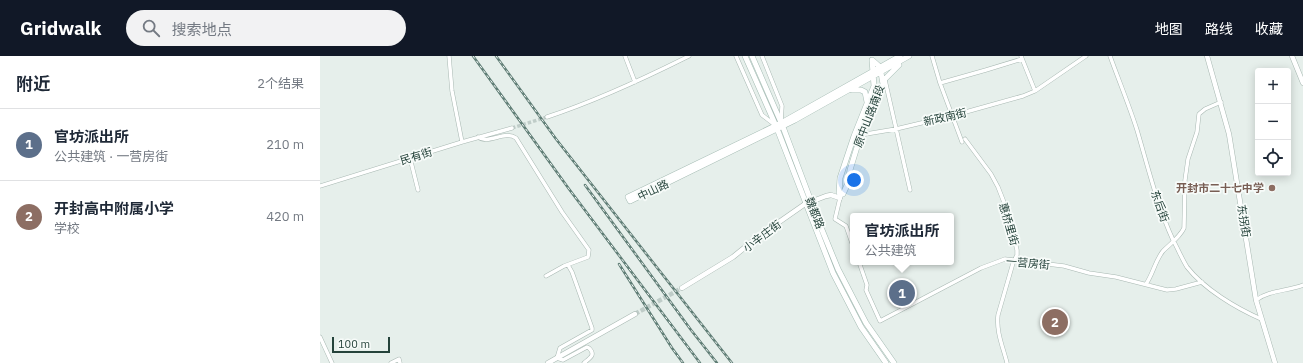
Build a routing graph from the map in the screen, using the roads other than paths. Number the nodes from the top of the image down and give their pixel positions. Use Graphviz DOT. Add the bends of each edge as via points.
graph roads {
  1 [pos="449,56"];
  2 [pos="625,56"];
  3 [pos="689,56"];
  4 [pos="736,56"];
  5 [pos="746,56"];
  6 [pos="752,56"];
  7 [pos="762,56"];
  8 [pos="900,56"];
  9 [pos="909,56"];
  10 [pos="932,56"];
  11 [pos="1086,56"];
  12 [pos="1110,56"];
  13 [pos="1207,56"];
  14 [pos="1292,56"];
  15 [pos="1022,57"];
  16 [pos="872,58"];
  17 [pos="880,70"];
  18 [pos="874,74"];
  19 [pos="884,81"];
  20 [pos="635,82"];
  21 [pos="940,82"];
  22 [pos="1303,83"];
  23 [pos="849,90"];
  24 [pos="1034,91"];
  25 [pos="1221,102"];
  26 [pos="867,103"];
  27 [pos="952,116"];
  28 [pos="547,117"];
  29 [pos="782,125"];
  30 [pos="512,128"];
  31 [pos="776,128"];
  32 [pos="896,129"];
  33 [pos="861,135"];
  34 [pos="854,136"];
  35 [pos="478,137"];
  36 [pos="462,142"];
  37 [pos="410,158"];
  38 [pos="320,186"];
  39 [pos="418,190"];
  40 [pos="910,190"];
  41 [pos="841,196"];
  42 [pos="811,202"];
  43 [pos="805,204"];
  44 [pos="850,237"];
  45 [pos="1174,240"];
  46 [pos="1014,260"];
  47 [pos="568,265"];
  48 [pos="859,265"];
  49 [pos="546,276"];
  50 [pos="1202,282"];
  51 [pos="1146,284"];
  52 [pos="1303,286"];
  53 [pos="682,288"];
  54 [pos="1256,300"];
  55 [pos="635,314"];
  56 [pos="1261,319"];
  57 [pos="320,337"];
  58 [pos="557,358"];
  59 [pos="400,361"];
  60 [pos="332,363"];
  61 [pos="391,363"];
  62 [pos="548,363"];
  63 [pos="584,363"];
  64 [pos="886,363"];
  65 [pos="894,363"];
  66 [pos="1007,363"];
  67 [pos="1275,363"];
  1 -- 36 [label="street" via="452,91"];
  2 -- 20 [label="street"];
  3 -- 20 [label="street"];
  4 -- 31 [label="street" via="762,115"];
  5 -- 31 [label="main road, 魏都路"];
  6 -- 29 [label="main road, 魏都路"];
  7 -- 29 [label="street" via="782,106"];
  8 -- 17 [label="main road, 中山路"];
  9 -- 17 [label="main road, 中山路"];
  9 -- 19 [label="main road"];
  10 -- 21 [label="street, 惠桥里街"];
  11 -- 24 [label="street, 新政南街"];
  12 -- 45 [label="street, 东后街" via="1133,117 1158,202"];
  13 -- 25 [label="street, 东拐街"];
  14 -- 22 [label="street"];
  15 -- 21 [label="street"];
  15 -- 24 [label="street"];
  16 -- 17 [label="main road, 原中山路南段"];
  16 -- 18 [label="main road, 原中山路南段"];
  17 -- 18 [label="main road, 中山路"];
  17 -- 19 [label="main road, 原中山路南段"];
  18 -- 23 [label="main road, 中山路"];
  18 -- 26 [label="main road, 原中山路南段" via="874,86"];
  18 -- 29 [label="main road, 中山路"];
  19 -- 32 [label="street"];
  19 -- 33 [label="main road, 原中山路南段"];
  20 -- 28 [label="street"];
  21 -- 27 [label="street, 惠桥里街"];
  23 -- 26 [label="main road" via="861,90 866,94"];
  23 -- 29 [label="main road, 中山路"];
  24 -- 27 [label="street, 新政南街"];
  25 -- 45 [label="street" via="1202,110 1198,116 1197,132 1188,159 1185,180 1184,228"];
  25 -- 54 [label="street, 东拐街" via="1231,144"];
  26 -- 34 [label="main road, 原中山路南段"];
  27 -- 32 [label="street, 新政南街"];
  27 -- 46 [label="street, 惠桥里街" via="964,140 998,186 1016,242 1017,255"];
  29 -- 31 [label="main road, 中山路"];
  29 -- 42 [label="main road, 魏都路"];
  30 -- 35 [label="street, 民有街"];
  31 -- 31 [label="main road, 中山路" via="628,197 630,201"];
  31 -- 43 [label="main road, 魏都路"];
  32 -- 33 [label="street, 新政南街"];
  32 -- 40 [label="street"];
  33 -- 34 [label="street, 新政南街"];
  33 -- 41 [label="main road, 原中山路南段" via="848,183"];
  34 -- 41 [label="main road, 原中山路南段" via="840,178"];
  35 -- 36 [label="street, 民有街"];
  35 -- 47 [label="street" via="482,140 510,135 516,138 589,250 588,256"];
  36 -- 37 [label="street, 民有街"];
  37 -- 38 [label="street, 民有街"];
  37 -- 39 [label="street"];
  41 -- 42 [label="street, 小辛庄街" via="831,195"];
  41 -- 44 [label="street" via="835,219 846,226"];
  42 -- 43 [label="street, 小辛庄街"];
  42 -- 65 [label="main road, 魏都路" via="838,269 866,323"];
  43 -- 53 [label="street, 小辛庄街" via="733,257"];
  43 -- 64 [label="main road, 魏都路" via="833,273 861,327"];
  45 -- 50 [label="street, 东后街" via="1187,266"];
  45 -- 51 [label="street" via="1156,262"];
  46 -- 48 [label="street, 一营房街" via="1001,260 986,266 880,321 866,290 867,285"];
  46 -- 51 [label="street, 一营房街" via="1064,266"];
  46 -- 66 [label="street, 惠桥里街" via="997,321"];
  47 -- 49 [label="street"];
  47 -- 58 [label="street" via="592,330 560,348"];
  50 -- 51 [label="street, 一营房街" via="1170,290"];
  50 -- 56 [label="street, 东后街" via="1230,303"];
  52 -- 54 [label="street" via="1266,294"];
  54 -- 56 [label="street, 东拐街"];
  55 -- 58 [label="street"];
  56 -- 67 [label="street, 东拐街"];
  57 -- 60 [label="street"];
  58 -- 62 [label="street"];
  58 -- 63 [label="street" via="563,360 587,347 592,356"];
  59 -- 61 [label="street"];
}
